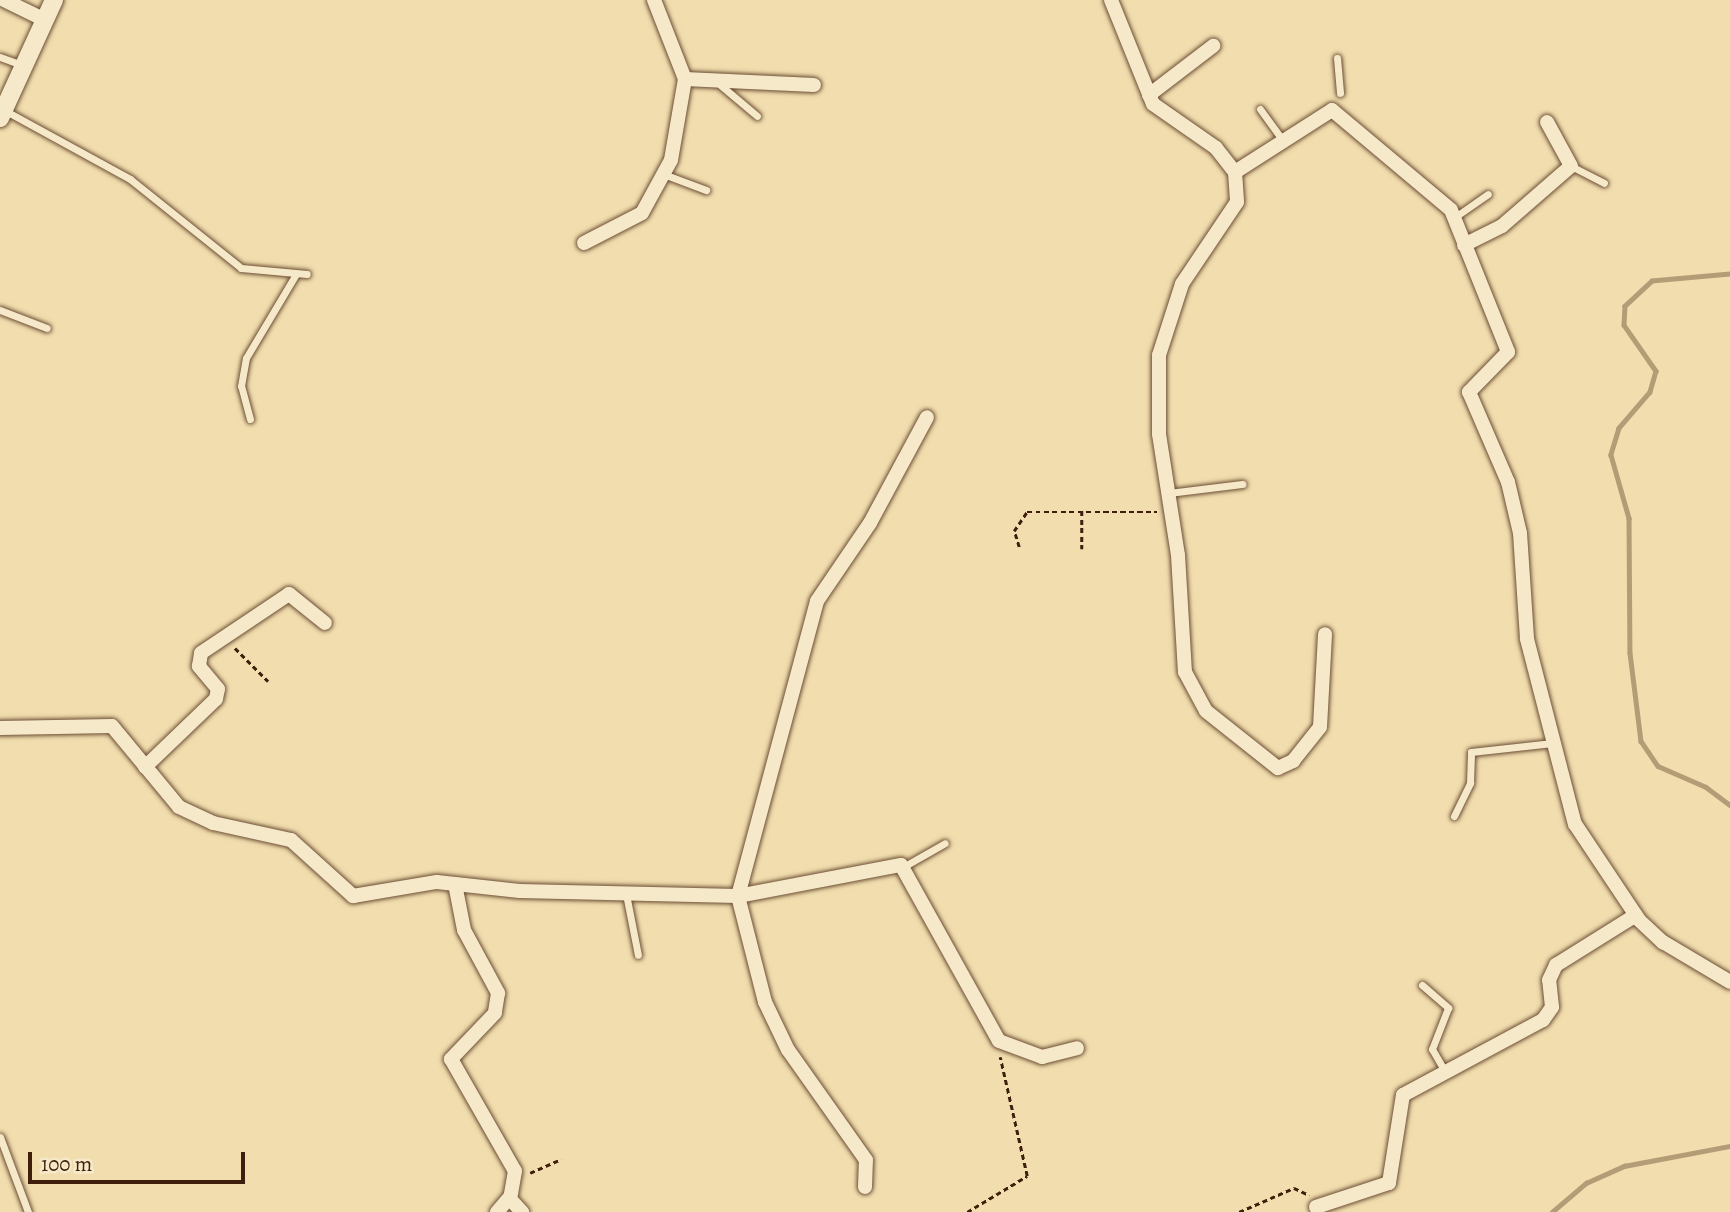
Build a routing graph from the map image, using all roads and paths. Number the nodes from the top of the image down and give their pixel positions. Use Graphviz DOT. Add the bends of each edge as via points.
graph roads {
  1 [pos="4,0"];
  2 [pos="54,0"];
  3 [pos="654,0"];
  4 [pos="1113,0"];
  5 [pos="45,20"];
  6 [pos="1213,46"];
  7 [pos="0,57"];
  8 [pos="1336,58"];
  9 [pos="23,66"];
  10 [pos="685,79"];
  11 [pos="714,81"];
  12 [pos="814,85"];
  13 [pos="1340,93"];
  14 [pos="1149,95"];
  15 [pos="1260,109"];
  16 [pos="2,114"];
  17 [pos="758,116"];
  18 [pos="1547,122"];
  19 [pos="1281,138"];
  20 [pos="1571,166"];
  21 [pos="1235,172"];
  22 [pos="666,175"];
  23 [pos="1604,183"];
  24 [pos="706,190"];
  25 [pos="1488,194"];
  26 [pos="1455,217"];
  27 [pos="584,243"];
  28 [pos="1464,245"];
  29 [pos="296,274"];
  30 [pos="307,274"];
  31 [pos="0,310"];
  32 [pos="47,328"];
  33 [pos="928,417"];
  34 [pos="250,419"];
  35 [pos="1242,484"];
  36 [pos="1167,493"];
  37 [pos="1082,511"];
  38 [pos="1170,512"];
  39 [pos="1019,547"];
  40 [pos="1082,549"];
  41 [pos="326,622"];
  42 [pos="1325,634"];
  43 [pos="222,636"];
  44 [pos="268,681"];
  45 [pos="0,728"];
  46 [pos="1558,743"];
  47 [pos="145,767"];
  48 [pos="1454,816"];
  49 [pos="945,843"];
  50 [pos="903,867"];
  51 [pos="455,884"];
  52 [pos="626,894"];
  53 [pos="738,896"];
  54 [pos="1636,915"];
  55 [pos="638,955"];
  56 [pos="1730,982"];
  57 [pos="1422,985"];
  58 [pos="1002,1043"];
  59 [pos="1077,1048"];
  60 [pos="1443,1068"];
  61 [pos="0,1138"];
  62 [pos="561,1159"];
  63 [pos="518,1180"];
  64 [pos="865,1186"];
  65 [pos="510,1197"];
  66 [pos="1316,1207"];
  67 [pos="28,1212"];
  68 [pos="496,1212"];
  69 [pos="522,1212"];
  70 [pos="967,1212"];
  71 [pos="1239,1212"];
  1 -- 5 [label="street"];
  2 -- 5 [label="street"];
  3 -- 10 [label="street"];
  4 -- 14 [label="street"];
  5 -- 9 [label="street"];
  6 -- 14 [label="street"];
  7 -- 9 [label="lane"];
  8 -- 13 [label="lane"];
  9 -- 16 [label="street"];
  10 -- 11 [label="street"];
  10 -- 22 [label="street"];
  11 -- 12 [label="street"];
  11 -- 17 [label="lane"];
  14 -- 21 [label="street" via="1163,116 1208,142"];
  15 -- 19 [label="lane"];
  16 -- 29 [label="lane" via="130,179 241,268"];
  18 -- 20 [label="street"];
  19 -- 21 [label="street"];
  19 -- 26 [label="street" via="1325,111 1339,109"];
  20 -- 23 [label="lane"];
  20 -- 28 [label="street" via="1502,226"];
  21 -- 36 [label="street" via="1237,202 1182,284 1162,337 1156,397"];
  22 -- 24 [label="lane"];
  22 -- 27 [label="street" via="642,213"];
  25 -- 26 [label="lane"];
  26 -- 28 [label="street"];
  28 -- 46 [label="street" via="1508,352 1469,392 1508,482 1520,533 1527,639"];
  29 -- 30 [label="lane"];
  29 -- 34 [label="lane" via="246,358 241,386"];
  31 -- 32 [label="lane"];
  33 -- 53 [label="street" via="870,523 817,601"];
  35 -- 36 [label="lane"];
  36 -- 38 [label="street"];
  37 -- 38 [label="path"];
  37 -- 39 [label="path" via="1027,512 1014,530"];
  37 -- 40 [label="path"];
  38 -- 42 [label="street" via="1180,577 1181,655 1190,686 1206,710 1243,735 1271,767 1293,761 1320,727"];
  41 -- 43 [label="street" via="289,594"];
  43 -- 44 [label="path"];
  43 -- 47 [label="street" via="197,661 218,689 216,699"];
  45 -- 47 [label="street" via="104,723 118,730"];
  46 -- 48 [label="lane" via="1471,752 1470,783"];
  46 -- 54 [label="street" via="1579,834"];
  47 -- 51 [label="street" via="168,798 192,815 292,840 353,896"];
  49 -- 50 [label="lane"];
  50 -- 53 [label="street"];
  50 -- 58 [label="street"];
  51 -- 52 [label="street"];
  51 -- 63 [label="street" via="464,930 498,993 495,1013 451,1059"];
  52 -- 53 [label="street"];
  52 -- 55 [label="lane"];
  53 -- 64 [label="street" via="765,1002 788,1050 866,1160"];
  54 -- 56 [label="street" via="1663,942"];
  54 -- 60 [label="street" via="1556,965 1552,1007 1543,1020 1468,1063"];
  57 -- 60 [label="lane" via="1448,1008 1432,1049"];
  58 -- 59 [label="street" via="1042,1057"];
  58 -- 70 [label="path" via="1000,1076 1027,1176"];
  60 -- 66 [label="street" via="1398,1100 1400,1138 1389,1184"];
  61 -- 67 [label="lane"];
  62 -- 63 [label="path"];
  63 -- 65 [label="street"];
  65 -- 68 [label="street"];
  65 -- 69 [label="street"];
  66 -- 71 [label="path" via="1301,1187"];
}
